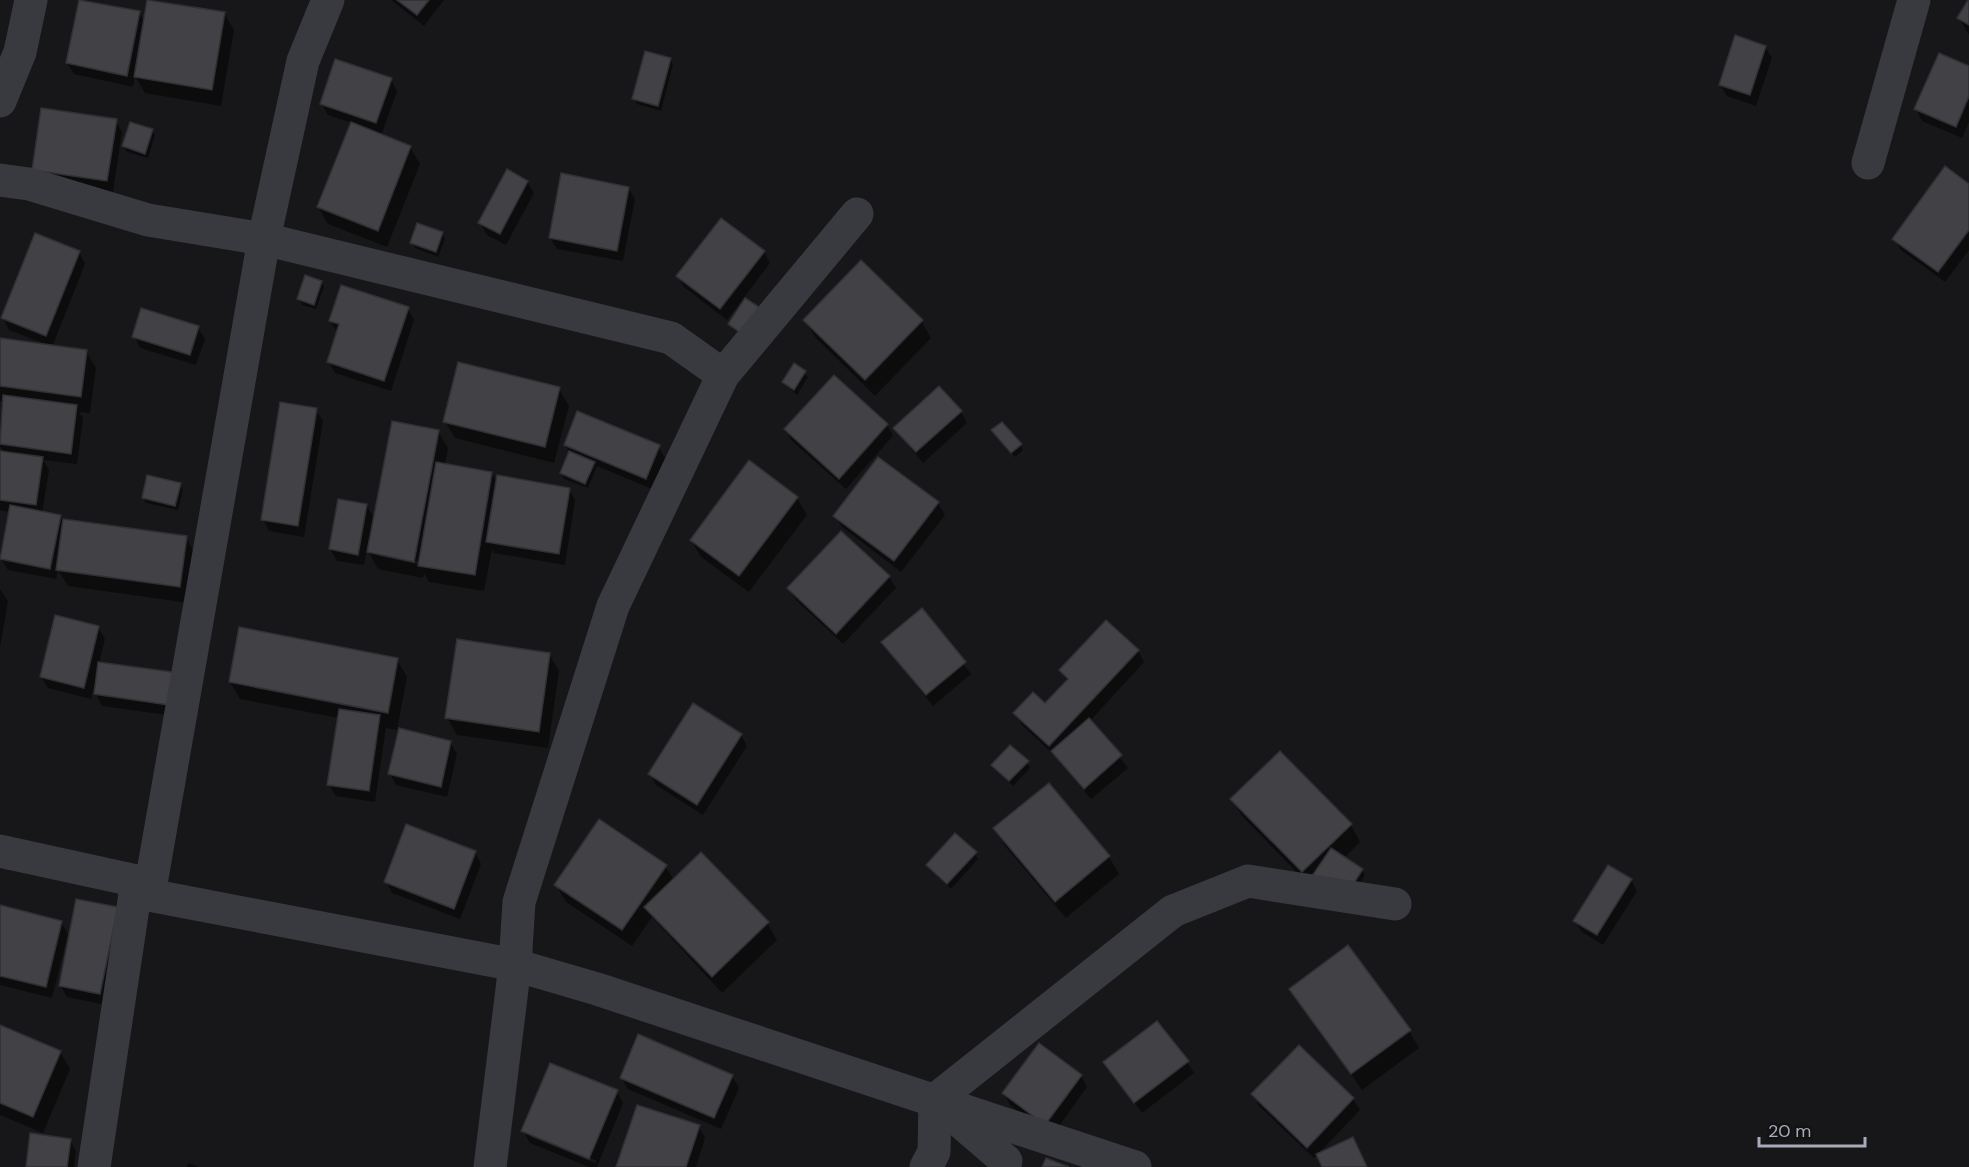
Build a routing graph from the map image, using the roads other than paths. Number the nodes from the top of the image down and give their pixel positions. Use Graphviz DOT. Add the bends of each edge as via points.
graph roads {
  1 [pos="31,0"];
  2 [pos="328,0"];
  3 [pos="1914,0"];
  4 [pos="0,101"];
  5 [pos="1868,163"];
  6 [pos="0,180"];
  7 [pos="857,214"];
  8 [pos="264,238"];
  9 [pos="723,375"];
  10 [pos="0,851"];
  11 [pos="143,888"];
  12 [pos="1395,904"];
  13 [pos="514,965"];
  14 [pos="935,1100"];
  15 [pos="94,1167"];
  16 [pos="490,1167"];
  17 [pos="926,1167"];
  18 [pos="1004,1167"];
  19 [pos="1135,1167"];
  1 -- 4 [label="street" via="20,52"];
  2 -- 8 [label="street" via="303,61"];
  3 -- 5 [label="street"];
  6 -- 8 [label="street" via="29,183 147,220"];
  7 -- 9 [label="street"];
  8 -- 9 [label="street" via="671,338"];
  8 -- 11 [label="street"];
  9 -- 13 [label="street" via="613,606 519,902"];
  10 -- 11 [label="street"];
  11 -- 13 [label="street"];
  11 -- 15 [label="street"];
  12 -- 14 [label="street" via="1248,881 1173,911"];
  13 -- 14 [label="street"];
  13 -- 16 [label="street"];
  14 -- 17 [label="street" via="934,1152"];
  14 -- 18 [label="street" via="1006,1161"];
  14 -- 19 [label="street"];
}
